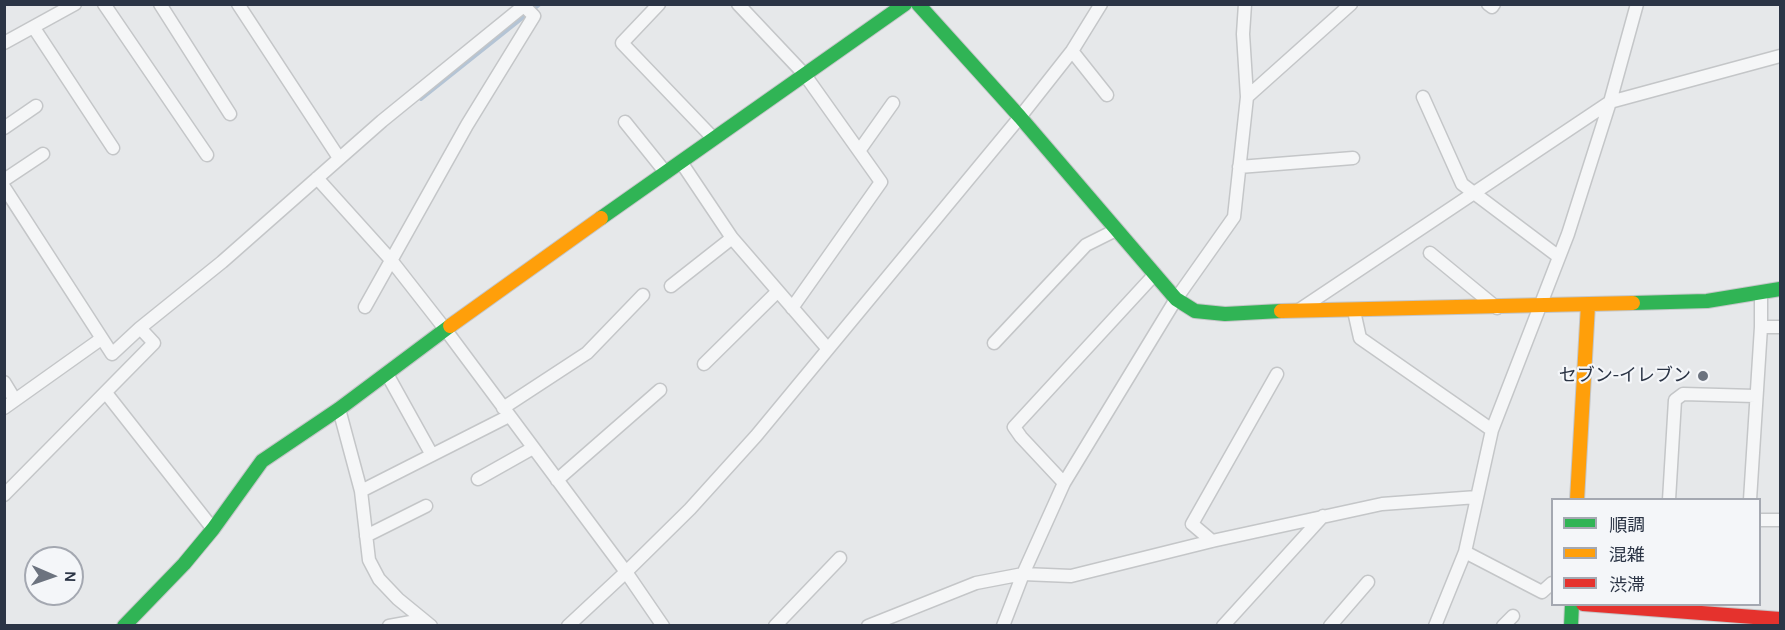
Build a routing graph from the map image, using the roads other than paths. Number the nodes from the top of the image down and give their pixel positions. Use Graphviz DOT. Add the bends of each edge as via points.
graph roads {
  1 [pos="75,4"];
  2 [pos="104,4"];
  3 [pos="160,4"];
  4 [pos="238,4"];
  5 [pos="659,4"];
  6 [pos="738,4"];
  7 [pos="905,4"];
  8 [pos="918,4"];
  9 [pos="1101,4"];
  10 [pos="1245,4"];
  11 [pos="1351,4"];
  12 [pos="1488,4"];
  13 [pos="1494,4"];
  14 [pos="1637,4"];
  15 [pos="525,5"];
  16 [pos="34,28"];
  17 [pos="4,43"];
  18 [pos="1072,51"];
  19 [pos="1780,56"];
  20 [pos="805,75"];
  21 [pos="1107,95"];
  22 [pos="1247,97"];
  23 [pos="1424,97"];
  24 [pos="1610,102"];
  25 [pos="892,103"];
  26 [pos="36,106"];
  27 [pos="230,114"];
  28 [pos="1020,117"];
  29 [pos="625,122"];
  30 [pos="4,128"];
  31 [pos="713,138"];
  32 [pos="113,148"];
  33 [pos="859,151"];
  34 [pos="43,154"];
  35 [pos="207,155"];
  36 [pos="339,158"];
  37 [pos="1353,158"];
  38 [pos="681,162"];
  39 [pos="1239,167"];
  40 [pos="666,173"];
  41 [pos="318,178"];
  42 [pos="4,180"];
  43 [pos="4,187"];
  44 [pos="1474,193"];
  45 [pos="1116,230"];
  46 [pos="732,238"];
  47 [pos="1430,253"];
  48 [pos="1559,256"];
  49 [pos="391,260"];
  50 [pos="1155,274"];
  51 [pos="671,286"];
  52 [pos="1780,290"];
  53 [pos="777,291"];
  54 [pos="1761,293"];
  55 [pos="643,295"];
  56 [pos="1176,299"];
  57 [pos="1588,305"];
  58 [pos="1541,307"];
  59 [pos="365,308"];
  60 [pos="792,308"];
  61 [pos="1497,308"];
  62 [pos="1298,310"];
  63 [pos="1354,311"];
  64 [pos="1761,327"];
  65 [pos="1780,327"];
  66 [pos="140,328"];
  67 [pos="445,329"];
  68 [pos="101,339"];
  69 [pos="994,343"];
  70 [pos="828,349"];
  71 [pos="704,364"];
  72 [pos="387,374"];
  73 [pos="1277,374"];
  74 [pos="4,382"];
  75 [pos="660,390"];
  76 [pos="106,393"];
  77 [pos="1755,396"];
  78 [pos="15,400"];
  79 [pos="4,408"];
  80 [pos="339,408"];
  81 [pos="506,412"];
  82 [pos="1492,430"];
  83 [pos="533,448"];
  84 [pos="432,455"];
  85 [pos="478,478"];
  86 [pos="557,480"];
  87 [pos="1064,483"];
  88 [pos="361,491"];
  89 [pos="4,495"];
  90 [pos="1477,497"];
  91 [pos="1577,498"];
  92 [pos="1669,498"];
  93 [pos="1750,498"];
  94 [pos="426,506"];
  95 [pos="1323,516"];
  96 [pos="1761,520"];
  97 [pos="1780,520"];
  98 [pos="213,529"];
  99 [pos="366,536"];
  100 [pos="1212,541"];
  101 [pos="1465,552"];
  102 [pos="840,558"];
  103 [pos="626,572"];
  104 [pos="1023,574"];
  105 [pos="1368,582"];
  106 [pos="1551,584"];
  107 [pos="1572,606"];
  108 [pos="1596,606"];
  109 [pos="1745,610"];
  110 [pos="1513,616"];
  111 [pos="1682,619"];
  112 [pos="1780,619"];
  113 [pos="427,622"];
  114 [pos="124,626"];
  115 [pos="389,626"];
  116 [pos="568,626"];
  117 [pos="663,626"];
  118 [pos="775,626"];
  119 [pos="868,626"];
  120 [pos="1003,626"];
  121 [pos="1223,626"];
  122 [pos="1330,626"];
  123 [pos="1435,626"];
  124 [pos="1503,626"];
  125 [pos="1571,626"];
  1 -- 16 [label="street"];
  2 -- 35 [label="street"];
  3 -- 27 [label="street"];
  4 -- 36 [label="street"];
  5 -- 31 [label="street" via="622,44"];
  6 -- 20 [label="street"];
  7 -- 20 [label="street"];
  8 -- 28 [label="street"];
  9 -- 18 [label="street"];
  10 -- 22 [label="street"];
  11 -- 22 [label="street"];
  12 -- 13 [label="street"];
  14 -- 24 [label="street"];
  15 -- 36 [label="street"];
  15 -- 49 [label="street" via="534,16"];
  16 -- 17 [label="street"];
  16 -- 32 [label="street"];
  18 -- 21 [label="street"];
  18 -- 28 [label="street"];
  19 -- 24 [label="street"];
  20 -- 31 [label="street"];
  20 -- 33 [label="street"];
  22 -- 39 [label="street"];
  23 -- 44 [label="street" via="1462,184"];
  24 -- 44 [label="street"];
  24 -- 48 [label="street"];
  25 -- 33 [label="street"];
  26 -- 30 [label="street"];
  28 -- 45 [label="street"];
  28 -- 70 [label="street"];
  29 -- 40 [label="street"];
  31 -- 38 [label="street"];
  33 -- 60 [label="street" via="880,182"];
  34 -- 42 [label="street"];
  36 -- 41 [label="street"];
  37 -- 39 [label="street"];
  38 -- 40 [label="street"];
  38 -- 46 [label="street"];
  39 -- 56 [label="street" via="1234,217"];
  40 -- 67 [label="street"];
  41 -- 49 [label="street"];
  41 -- 66 [label="street"];
  43 -- 68 [label="street"];
  44 -- 48 [label="street"];
  44 -- 62 [label="street"];
  45 -- 50 [label="street"];
  45 -- 69 [label="street" via="1086,245"];
  46 -- 51 [label="street"];
  46 -- 53 [label="street"];
  47 -- 61 [label="street"];
  48 -- 58 [label="street"];
  49 -- 59 [label="street"];
  49 -- 67 [label="street"];
  50 -- 56 [label="street"];
  50 -- 87 [label="street" via="1014,427"];
  52 -- 54 [label="street"];
  53 -- 60 [label="street"];
  53 -- 71 [label="street"];
  54 -- 57 [label="street" via="1707,301"];
  54 -- 64 [label="street"];
  55 -- 81 [label="street" via="587,353"];
  56 -- 62 [label="street" via="1196,311 1225,314"];
  56 -- 87 [label="street"];
  57 -- 58 [label="street"];
  57 -- 91 [label="street"];
  58 -- 61 [label="street"];
  58 -- 82 [label="street"];
  60 -- 70 [label="street"];
  61 -- 63 [label="street"];
  62 -- 63 [label="street"];
  63 -- 82 [label="street" via="1360,338"];
  64 -- 65 [label="street"];
  64 -- 77 [label="street"];
  66 -- 68 [label="street" via="112,354"];
  66 -- 76 [label="street" via="154,343"];
  67 -- 72 [label="street"];
  67 -- 81 [label="street"];
  68 -- 78 [label="street"];
  70 -- 103 [label="street" via="749,444"];
  72 -- 80 [label="street"];
  72 -- 84 [label="street"];
  73 -- 100 [label="street" via="1192,524"];
  74 -- 78 [label="street"];
  75 -- 86 [label="street"];
  76 -- 89 [label="street"];
  76 -- 98 [label="street"];
  77 -- 92 [label="street" via="1683,394 1675,400"];
  77 -- 93 [label="street"];
  78 -- 79 [label="street"];
  80 -- 88 [label="street"];
  80 -- 98 [label="street" via="262,461"];
  81 -- 83 [label="street"];
  81 -- 84 [label="street"];
  82 -- 90 [label="street"];
  83 -- 85 [label="street"];
  83 -- 86 [label="street"];
  84 -- 88 [label="street"];
  86 -- 103 [label="street"];
  87 -- 104 [label="street"];
  88 -- 99 [label="street"];
  90 -- 95 [label="street" via="1383,504"];
  90 -- 101 [label="street"];
  94 -- 99 [label="street"];
  95 -- 100 [label="street"];
  95 -- 121 [label="street"];
  96 -- 97 [label="street"];
  98 -- 114 [label="street"];
  99 -- 113 [label="street" via="369,560 379,579"];
  100 -- 104 [label="street" via="1071,576"];
  101 -- 106 [label="street" via="1542,592"];
  101 -- 123 [label="street"];
  102 -- 118 [label="street"];
  103 -- 116 [label="street"];
  103 -- 117 [label="street"];
  104 -- 119 [label="street" via="976,583"];
  104 -- 120 [label="street"];
  105 -- 122 [label="street"];
  107 -- 125 [label="street"];
  108 -- 111 [label="street"];
  109 -- 111 [label="street"];
  109 -- 112 [label="street"];
  110 -- 124 [label="street"];
  113 -- 115 [label="street"];
}
